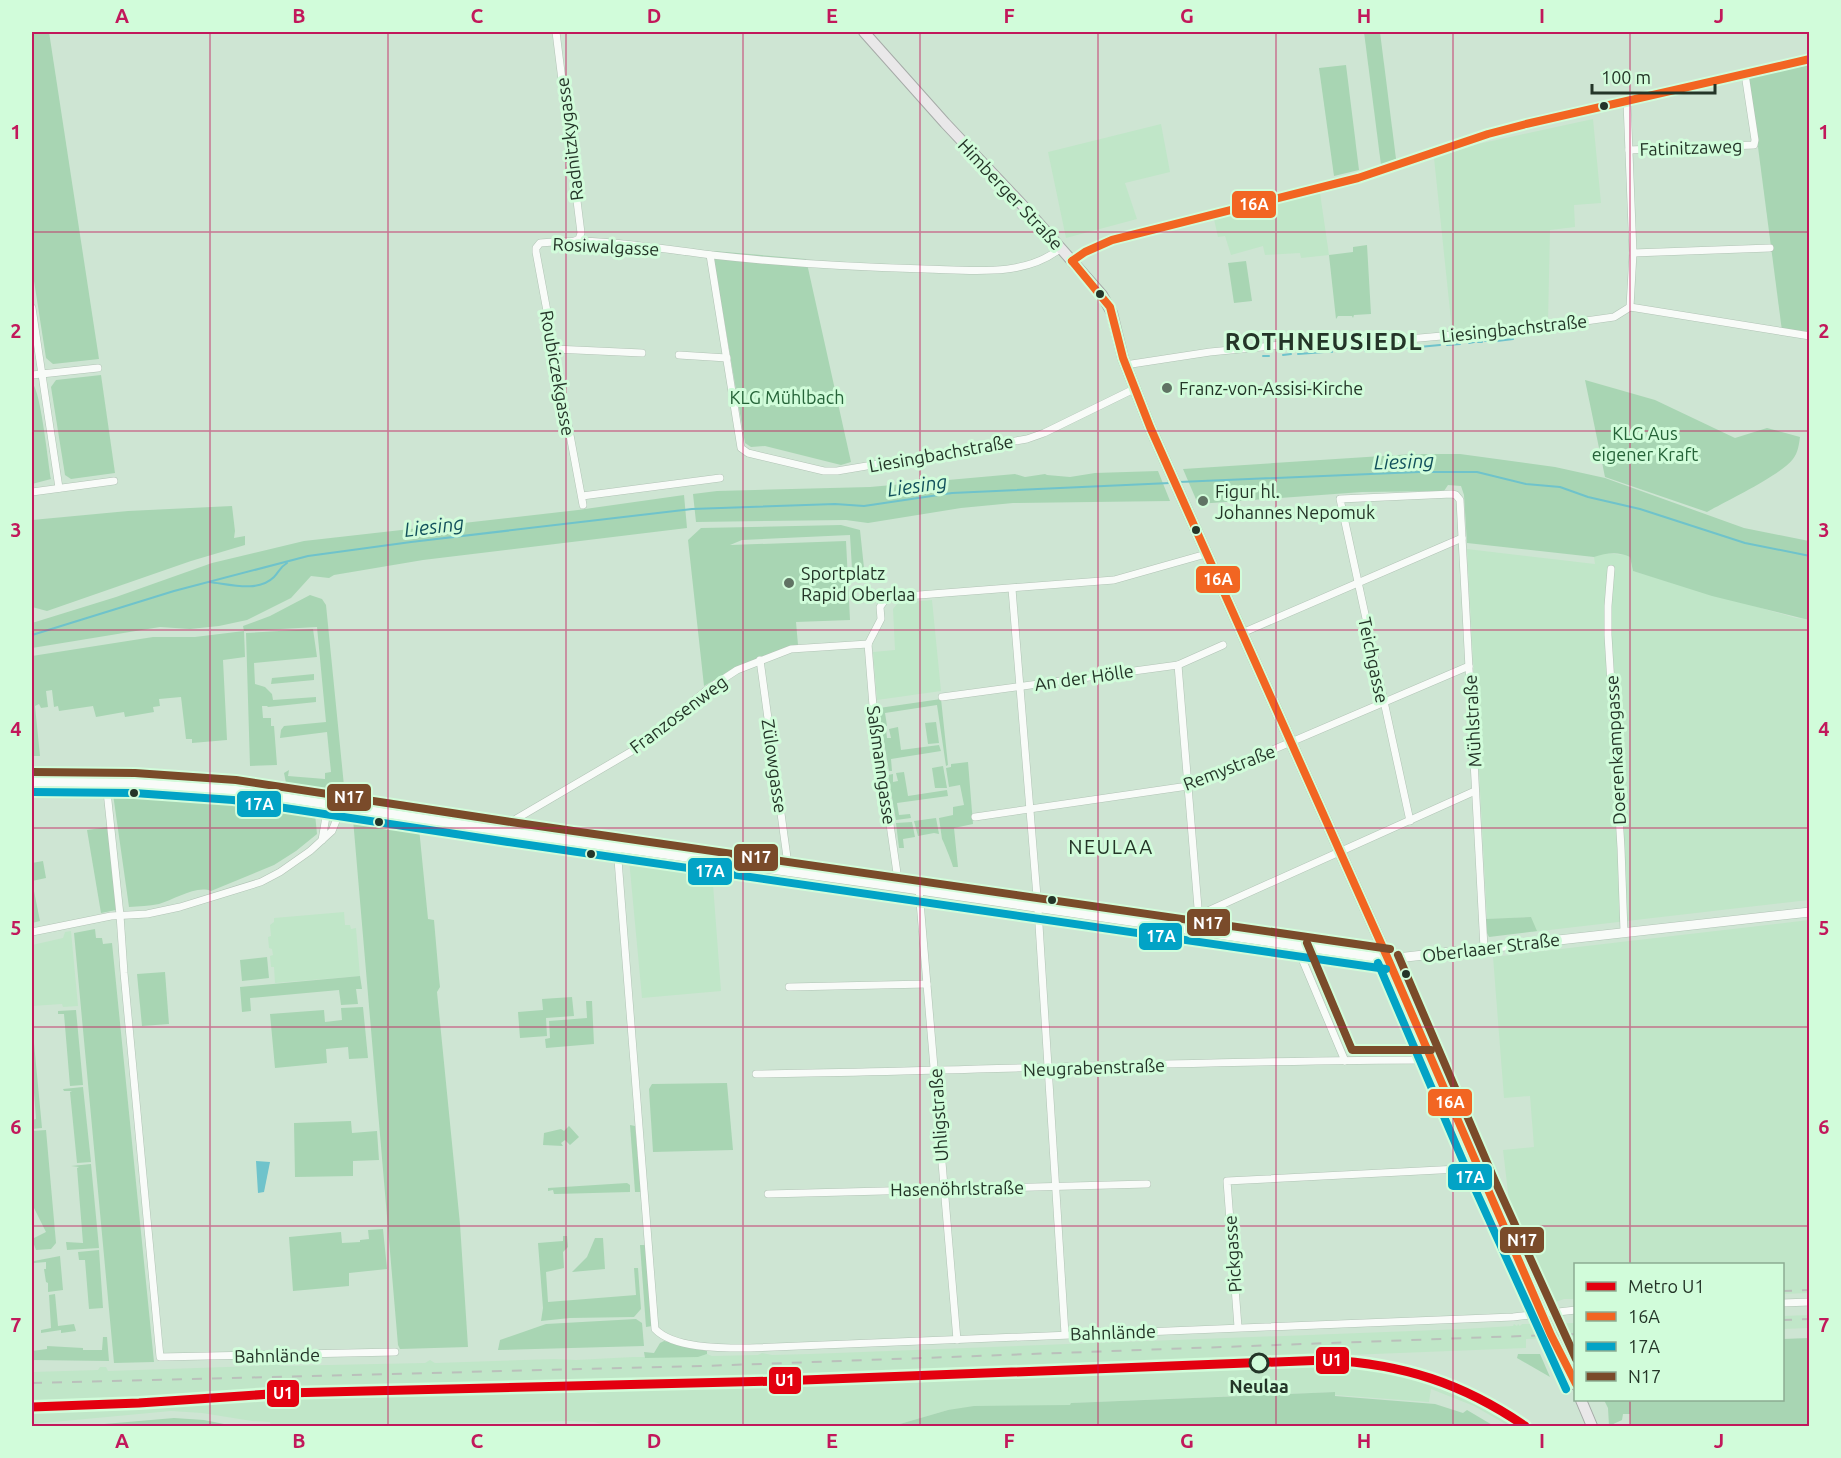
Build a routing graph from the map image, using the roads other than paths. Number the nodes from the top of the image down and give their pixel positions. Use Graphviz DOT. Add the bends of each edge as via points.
graph roads {
  1 [pos="556,32"];
  2 [pos="864,32"];
  3 [pos="1809,59"];
  4 [pos="1745,74"];
  5 [pos="1627,102"];
  6 [pos="1629,150"];
  7 [pos="540,243"];
  8 [pos="573,243"];
  9 [pos="1061,248"];
  10 [pos="1770,248"];
  11 [pos="1633,253"];
  12 [pos="710,255"];
  13 [pos="1072,261"];
  14 [pos="1630,307"];
  15 [pos="32,308"];
  16 [pos="1809,336"];
  17 [pos="554,350"];
  18 [pos="642,353"];
  19 [pos="679,355"];
  20 [pos="727,358"];
  21 [pos="1129,364"];
  22 [pos="98,368"];
  23 [pos="42,374"];
  24 [pos="32,375"];
  25 [pos="1134,389"];
  26 [pos="720,478"];
  27 [pos="114,481"];
  28 [pos="59,488"];
  29 [pos="32,492"];
  30 [pos="1456,495"];
  31 [pos="582,496"];
  32 [pos="584,505"];
  33 [pos="1462,538"];
  34 [pos="1206,554"];
  35 [pos="1611,569"];
  36 [pos="1357,583"];
  37 [pos="1012,589"];
  38 [pos="1242,633"];
  39 [pos="868,644"];
  40 [pos="1223,645"];
  41 [pos="760,660"];
  42 [pos="1178,665"];
  43 [pos="1469,666"];
  44 [pos="1020,686"];
  45 [pos="942,697"];
  46 [pos="1383,703"];
  47 [pos="1290,743"];
  48 [pos="106,782"];
  49 [pos="32,783"];
  50 [pos="1188,786"];
  51 [pos="1475,791"];
  52 [pos="328,805"];
  53 [pos="342,806"];
  54 [pos="1029,809"];
  55 [pos="975,817"];
  56 [pos="1410,820"];
  57 [pos="509,832"];
  58 [pos="322,840"];
  59 [pos="617,847"];
  60 [pos="1340,852"];
  61 [pos="789,872"];
  62 [pos="898,887"];
  63 [pos="920,890"];
  64 [pos="1038,909"];
  65 [pos="1809,912"];
  66 [pos="120,915"];
  67 [pos="1199,915"];
  68 [pos="32,932"];
  69 [pos="1200,932"];
  70 [pos="1624,932"];
  71 [pos="1297,947"];
  72 [pos="1484,948"];
  73 [pos="1388,959"];
  74 [pos="927,984"];
  75 [pos="789,987"];
  76 [pos="1431,1060"];
  77 [pos="1345,1061"];
  78 [pos="1048,1068"];
  79 [pos="935,1072"];
  80 [pos="756,1074"];
  81 [pos="1478,1168"];
  82 [pos="1147,1184"];
  83 [pos="1057,1186"];
  84 [pos="944,1188"];
  85 [pos="768,1194"];
  86 [pos="1809,1302"];
  87 [pos="1784,1303"];
  88 [pos="1574,1310"];
  89 [pos="1542,1314"];
  90 [pos="1238,1327"];
  91 [pos="1065,1334"];
  92 [pos="957,1340"];
  93 [pos="395,1352"];
  94 [pos="1574,1383"];
  95 [pos="1581,1401"];
  96 [pos="1592,1426"];
  1 -- 8 [label="street, Radnitzkygasse" via="580,233"];
  2 -- 9 [label="main road, Himberger Straße"];
  3 -- 4 [label="street"];
  4 -- 5 [label="street"];
  4 -- 6 [label="street, Fatinitzaweg" via="1754,145"];
  5 -- 6 [label="street"];
  5 -- 13 [label="street" via="1507,129 1358,178 1112,240"];
  6 -- 11 [label="street"];
  7 -- 8 [label="street, Rosiwalgasse"];
  7 -- 17 [label="street, Roubiczekgasse" via="536,252"];
  8 -- 12 [label="street, Rosiwalgasse" via="630,243"];
  9 -- 12 [label="street, Rosiwalgasse" via="1036,264 1002,269 867,268"];
  9 -- 13 [label="main road, Himberger Straße"];
  10 -- 11 [label="street"];
  11 -- 14 [label="street"];
  12 -- 20 [label="street"];
  13 -- 21 [label="main road, Himberger Straße" via="1110,307"];
  14 -- 16 [label="street"];
  14 -- 21 [label="street, Liesingbachstraße" via="1614,317 1528,329 1302,343"];
  15 -- 23 [label="street"];
  17 -- 18 [label="street"];
  17 -- 31 [label="street, Roubiczekgasse"];
  19 -- 20 [label="street"];
  20 -- 25 [label="street, Liesingbachstraße" via="741,448 780,462 824,471 1027,439"];
  21 -- 25 [label="main road, Himberger Straße"];
  22 -- 23 [label="street"];
  23 -- 24 [label="street"];
  23 -- 28 [label="street"];
  25 -- 34 [label="main road, Himberger Straße"];
  26 -- 31 [label="street"];
  27 -- 28 [label="street"];
  28 -- 29 [label="street"];
  30 -- 33 [label="street, Mühlstraße" via="1460,500"];
  30 -- 36 [label="street, Teichgasse" via="1340,499"];
  31 -- 32 [label="street, Roubiczekgasse"];
  33 -- 36 [label="street"];
  33 -- 43 [label="street, Mühlstraße"];
  34 -- 37 [label="street" via="1114,580"];
  34 -- 38 [label="main road, Himberger Straße"];
  35 -- 70 [label="street, Doerenkampgasse" via="1608,635"];
  36 -- 38 [label="street"];
  36 -- 46 [label="street, Teichgasse"];
  37 -- 39 [label="street" via="885,600 880,607 881,619"];
  37 -- 44 [label="street"];
  38 -- 47 [label="main road, Himberger Straße"];
  39 -- 41 [label="street, Franzosenweg" via="791,649"];
  39 -- 62 [label="street, Saßmanngasse"];
  40 -- 42 [label="street, An der Hölle"];
  41 -- 57 [label="street, Franzosenweg" via="708,689 632,751 516,819"];
  41 -- 61 [label="street, Zülowgasse"];
  42 -- 44 [label="street, An der Hölle"];
  42 -- 50 [label="street"];
  43 -- 46 [label="street, Remystraße"];
  43 -- 51 [label="street, Mühlstraße"];
  44 -- 45 [label="street, An der Hölle"];
  44 -- 54 [label="street"];
  46 -- 47 [label="street, Remystraße"];
  46 -- 56 [label="street, Teichgasse"];
  47 -- 50 [label="street, Remystraße"];
  47 -- 60 [label="main road, Himberger Straße"];
  48 -- 49 [label="main road, Oberlaaer Straße"];
  48 -- 52 [label="main road, Oberlaaer Straße" via="192,786"];
  48 -- 66 [label="street"];
  50 -- 54 [label="street, Remystraße"];
  50 -- 67 [label="street"];
  51 -- 56 [label="street"];
  51 -- 72 [label="street, Mühlstraße"];
  52 -- 53 [label="main road, Oberlaaer Straße"];
  52 -- 58 [label="street"];
  53 -- 57 [label="main road, Oberlaaer Straße"];
  53 -- 58 [label="street" via="333,829"];
  54 -- 55 [label="street, Remystraße"];
  54 -- 64 [label="street"];
  56 -- 60 [label="street"];
  57 -- 59 [label="main road, Oberlaaer Straße"];
  58 -- 66 [label="street" via="296,862 261,882 180,907"];
  59 -- 61 [label="main road, Oberlaaer Straße"];
  59 -- 92 [label="street, Bahnlände" via="655,1329 662,1336 710,1349"];
  60 -- 67 [label="street"];
  60 -- 73 [label="main road, Himberger Straße"];
  61 -- 62 [label="main road, Oberlaaer Straße"];
  62 -- 63 [label="main road, Oberlaaer Straße"];
  63 -- 64 [label="main road, Oberlaaer Straße"];
  63 -- 74 [label="street, Uhligstraße"];
  64 -- 69 [label="main road, Oberlaaer Straße"];
  64 -- 78 [label="street"];
  65 -- 70 [label="main road, Oberlaaer Straße"];
  66 -- 68 [label="street"];
  66 -- 93 [label="street, Bahnlände" via="160,1358"];
  67 -- 69 [label="street"];
  69 -- 71 [label="main road, Oberlaaer Straße"];
  70 -- 72 [label="main road, Oberlaaer Straße"];
  71 -- 73 [label="main road, Oberlaaer Straße"];
  71 -- 77 [label="street"];
  72 -- 73 [label="main road, Oberlaaer Straße"];
  73 -- 76 [label="main road, Himberger Straße"];
  74 -- 75 [label="street"];
  74 -- 79 [label="street, Uhligstraße"];
  76 -- 77 [label="street, Neugrabenstraße"];
  76 -- 81 [label="main road, Himberger Straße"];
  77 -- 78 [label="street, Neugrabenstraße"];
  78 -- 79 [label="street, Neugrabenstraße"];
  78 -- 83 [label="street"];
  79 -- 80 [label="street, Neugrabenstraße"];
  79 -- 84 [label="street, Uhligstraße"];
  81 -- 89 [label="main road, Himberger Straße"];
  81 -- 90 [label="street, Pickgasse" via="1227,1181"];
  82 -- 83 [label="street, Hasenöhrlstraße"];
  83 -- 84 [label="street, Hasenöhrlstraße"];
  83 -- 91 [label="street"];
  84 -- 85 [label="street, Hasenöhrlstraße"];
  84 -- 92 [label="street, Uhligstraße"];
  86 -- 87 [label="street"];
  88 -- 89 [label="street, Bahnlände"];
  89 -- 90 [label="street, Bahnlände"];
  89 -- 94 [label="main road, Himberger Straße"];
  90 -- 91 [label="street, Bahnlände"];
  91 -- 92 [label="street, Bahnlände"];
  95 -- 96 [label="main road"];
}
